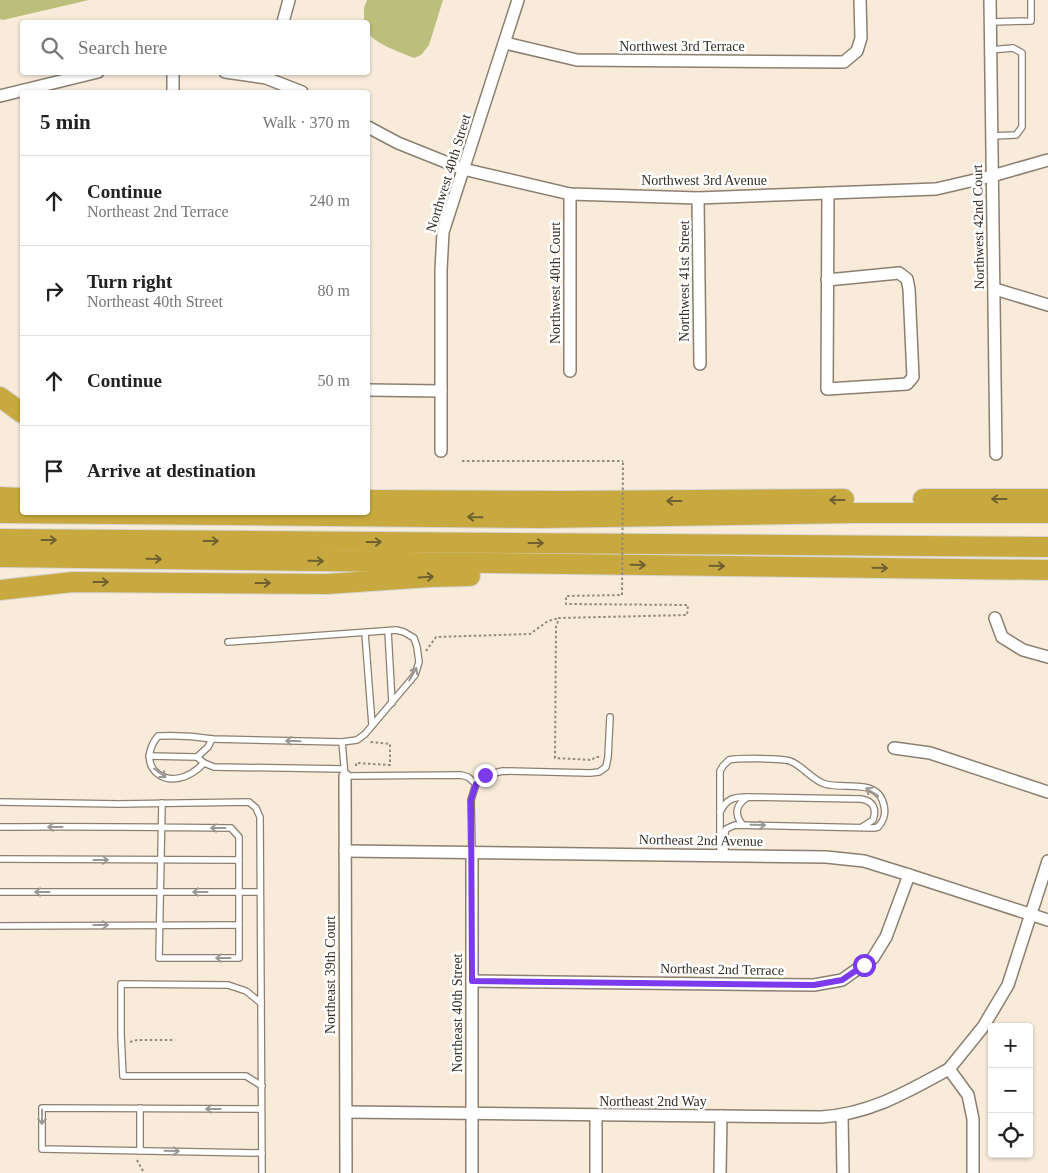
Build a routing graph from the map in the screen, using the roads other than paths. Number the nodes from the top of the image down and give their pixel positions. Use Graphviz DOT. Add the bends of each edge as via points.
graph roads {
  1 [pos="289,0"];
  2 [pos="518,0"];
  3 [pos="860,0"];
  4 [pos="990,0"];
  5 [pos="1031,0"];
  6 [pos="283,20"];
  7 [pos="990,22"];
  8 [pos="505,43"];
  9 [pos="990,50"];
  10 [pos="87,75"];
  11 [pos="173,75"];
  12 [pos="267,75"];
  13 [pos="34,90"];
  14 [pos="173,90"];
  15 [pos="298,90"];
  16 [pos="20,93"];
  17 [pos="0,96"];
  18 [pos="370,129"];
  19 [pos="991,136"];
  20 [pos="1048,160"];
  21 [pos="463,169"];
  22 [pos="992,176"];
  23 [pos="828,193"];
  24 [pos="570,194"];
  25 [pos="698,198"];
  26 [pos="827,280"];
  27 [pos="995,289"];
  28 [pos="1048,305"];
  29 [pos="700,364"];
  30 [pos="570,371"];
  31 [pos="370,390"];
  32 [pos="441,391"];
  33 [pos="0,398"];
  34 [pos="20,413"];
  35 [pos="441,451"];
  36 [pos="996,454"];
  37 [pos="370,486"];
  38 [pos="0,497"];
  39 [pos="20,498"];
  40 [pos="1048,499"];
  41 [pos="370,500"];
  42 [pos="565,501"];
  43 [pos="0,513"];
  44 [pos="20,513"];
  45 [pos="1048,513"];
  46 [pos="217,515"];
  47 [pos="542,518"];
  48 [pos="1048,525"];
  49 [pos="0,540"];
  50 [pos="1048,546"];
  51 [pos="0,557"];
  52 [pos="608,564"];
  53 [pos="1048,570"];
  54 [pos="0,578"];
  55 [pos="73,582"];
  56 [pos="0,590"];
  57 [pos="995,618"];
  58 [pos="388,631"];
  59 [pos="365,633"];
  60 [pos="228,642"];
  61 [pos="1048,658"];
  62 [pos="392,703"];
  63 [pos="610,717"];
  64 [pos="372,725"];
  65 [pos="212,739"];
  66 [pos="342,742"];
  67 [pos="894,748"];
  68 [pos="150,756"];
  69 [pos="197,757"];
  70 [pos="204,763"];
  71 [pos="344,773"];
  72 [pos="476,784"];
  73 [pos="1048,792"];
  74 [pos="748,797"];
  75 [pos="0,802"];
  76 [pos="162,803"];
  77 [pos="720,812"];
  78 [pos="742,824"];
  79 [pos="0,827"];
  80 [pos="862,827"];
  81 [pos="163,828"];
  82 [pos="345,851"];
  83 [pos="472,853"];
  84 [pos="722,856"];
  85 [pos="0,859"];
  86 [pos="162,860"];
  87 [pos="239,860"];
  88 [pos="1048,861"];
  89 [pos="909,874"];
  90 [pos="0,892"];
  91 [pos="161,892"];
  92 [pos="239,892"];
  93 [pos="260,892"];
  94 [pos="1031,914"];
  95 [pos="1048,920"];
  96 [pos="160,925"];
  97 [pos="239,925"];
  98 [pos="0,926"];
  99 [pos="472,981"];
  100 [pos="261,1003"];
  101 [pos="949,1069"];
  102 [pos="262,1086"];
  103 [pos="140,1108"];
  104 [pos="262,1109"];
  105 [pos="346,1112"];
  106 [pos="473,1114"];
  107 [pos="596,1116"];
  108 [pos="721,1116"];
  109 [pos="842,1116"];
  110 [pos="137,1151"];
  111 [pos="262,1152"];
  112 [pos="262,1173"];
  113 [pos="346,1173"];
  114 [pos="472,1173"];
  115 [pos="596,1173"];
  116 [pos="720,1173"];
  117 [pos="843,1173"];
  118 [pos="973,1173"];
  1 -- 6 [label="street"];
  2 -- 8 [label="street, Northwest 40th Street"];
  3 -- 8 [label="street, Northwest 3rd Terrace" via="861,38 857,51 844,62 577,60"];
  4 -- 7 [label="street, Northwest 42nd Court"];
  5 -- 7 [label="lane" via="1030,21"];
  7 -- 9 [label="street, Northwest 42nd Court"];
  8 -- 21 [label="street, Northwest 40th Street"];
  9 -- 19 [label="street, Northwest 42nd Court"];
  9 -- 19 [label="lane" via="1014,48 1022,53 1022,128 1016,135"];
  10 -- 13 [label="street"];
  11 -- 14 [label="street"];
  12 -- 15 [label="street"];
  16 -- 17 [label="street"];
  18 -- 21 [label="street, Northwest 3rd Avenue"];
  19 -- 22 [label="street, Northwest 42nd Court"];
  20 -- 22 [label="street, Northwest 3rd Avenue"];
  21 -- 24 [label="street, Northwest 3rd Avenue"];
  21 -- 32 [label="street, Northwest 40th Street" via="443,232"];
  22 -- 23 [label="street, Northwest 3rd Avenue" via="936,189"];
  22 -- 27 [label="street, Northwest 42nd Court"];
  23 -- 25 [label="street, Northwest 3rd Avenue"];
  23 -- 26 [label="street"];
  24 -- 25 [label="street, Northwest 3rd Avenue"];
  24 -- 30 [label="street, Northwest 40th Court"];
  25 -- 29 [label="street, Northwest 41st Street"];
  26 -- 26 [label="street" via="899,274 907,279 913,378 907,384 827,390"];
  27 -- 28 [label="street"];
  27 -- 36 [label="street, Northwest 42nd Court"];
  31 -- 32 [label="street"];
  32 -- 35 [label="street, Northwest 40th Street"];
  33 -- 34 [label="highway"];
  37 -- 42 [label="highway" via="530,490"];
  38 -- 39 [label="highway"];
  40 -- 42 [label="highway, one-way"];
  41 -- 42 [label="highway"];
  44 -- 43 [label="highway, one-way"];
  45 -- 47 [label="highway"];
  47 -- 46 [label="highway, one-way"];
  47 -- 48 [label="highway"];
  49 -- 50 [label="highway, one-way"];
  51 -- 52 [label="highway, one-way"];
  52 -- 53 [label="highway, one-way"];
  55 -- 52 [label="highway, one-way" via="327,584"];
  54 -- 55 [label="highway"];
  55 -- 56 [label="highway"];
  57 -- 61 [label="street" via="1002,637 1023,650"];
  58 -- 59 [label="lane"];
  58 -- 62 [label="lane"];
  62 -- 58 [label="lane, one-way" via="415,674 419,662 414,638 404,632"];
  59 -- 60 [label="lane"];
  59 -- 64 [label="lane"];
  62 -- 64 [label="lane"];
  63 -- 72 [label="lane" via="608,757 606,767 599,772 494,772"];
  64 -- 66 [label="lane" via="357,740"];
  66 -- 65 [label="lane, one-way"];
  65 -- 68 [label="lane" via="158,736 152,744"];
  65 -- 69 [label="lane"];
  66 -- 71 [label="lane"];
  67 -- 73 [label="street" via="930,753"];
  68 -- 69 [label="lane"];
  68 -- 70 [label="lane, one-way" via="153,769 170,780 182,779"];
  69 -- 70 [label="lane"];
  70 -- 71 [label="lane" via="214,767"];
  71 -- 72 [label="lane" via="461,775"];
  71 -- 82 [label="street, Northeast 39th Court"];
  72 -- 83 [label="lane" via="471,800"];
  74 -- 77 [label="lane" via="729,799"];
  74 -- 78 [label="lane" via="736,812"];
  74 -- 80 [label="lane" via="867,800 873,803 875,814 873,820"];
  75 -- 76 [label="lane"];
  76 -- 81 [label="lane"];
  76 -- 93 [label="lane" via="249,802 256,808 260,817"];
  80 -- 77 [label="lane, one-way" via="878,827 884,815 882,800 874,790 862,786 823,784 786,760 733,759 726,763 720,771"];
  77 -- 84 [label="lane"];
  78 -- 80 [label="lane, one-way"];
  78 -- 84 [label="lane" via="726,829"];
  81 -- 79 [label="lane, one-way"];
  81 -- 86 [label="lane"];
  87 -- 81 [label="lane, one-way" via="239,836 231,828"];
  82 -- 83 [label="street, Northeast 2nd Avenue"];
  82 -- 105 [label="street, Northeast 39th Court"];
  83 -- 84 [label="street, Northeast 2nd Avenue"];
  83 -- 99 [label="street, Northeast 40th Street"];
  84 -- 89 [label="street, Northeast 2nd Avenue" via="826,857 864,861"];
  85 -- 86 [label="lane, one-way"];
  86 -- 87 [label="lane"];
  86 -- 91 [label="lane"];
  87 -- 92 [label="lane"];
  88 -- 94 [label="street"];
  89 -- 94 [label="street, Northeast 2nd Avenue"];
  89 -- 99 [label="street, Northeast 2nd Terrace" via="886,937 873,958 842,980 814,985"];
  91 -- 90 [label="lane, one-way"];
  92 -- 91 [label="lane, one-way"];
  91 -- 96 [label="lane"];
  92 -- 93 [label="lane"];
  92 -- 97 [label="lane"];
  93 -- 100 [label="lane"];
  94 -- 95 [label="street, Northeast 2nd Avenue"];
  94 -- 101 [label="street" via="1008,985 983,1027"];
  96 -- 97 [label="lane"];
  97 -- 96 [label="lane, one-way" via="239,958 159,958"];
  98 -- 96 [label="lane, one-way"];
  99 -- 106 [label="street, Northeast 40th Street"];
  100 -- 102 [label="lane"];
  100 -- 102 [label="lane" via="246,991 228,985 121,984 123,1076 246,1076"];
  101 -- 109 [label="street, Northeast 2nd Way" via="898,1098"];
  101 -- 118 [label="street" via="968,1095 973,1120"];
  102 -- 104 [label="lane"];
  104 -- 103 [label="lane, one-way"];
  103 -- 110 [label="lane"];
  103 -- 110 [label="lane, one-way" via="42,1108 42,1149"];
  104 -- 111 [label="lane"];
  105 -- 106 [label="street, Northeast 2nd Way"];
  105 -- 113 [label="street, Northeast 39th Court"];
  106 -- 107 [label="street, Northeast 2nd Way"];
  106 -- 114 [label="street, Northeast 40th Street"];
  107 -- 108 [label="street, Northeast 2nd Way"];
  107 -- 115 [label="street"];
  108 -- 109 [label="street, Northeast 2nd Way"];
  108 -- 116 [label="street"];
  109 -- 117 [label="street"];
  110 -- 111 [label="lane, one-way"];
  111 -- 112 [label="lane"];
}
